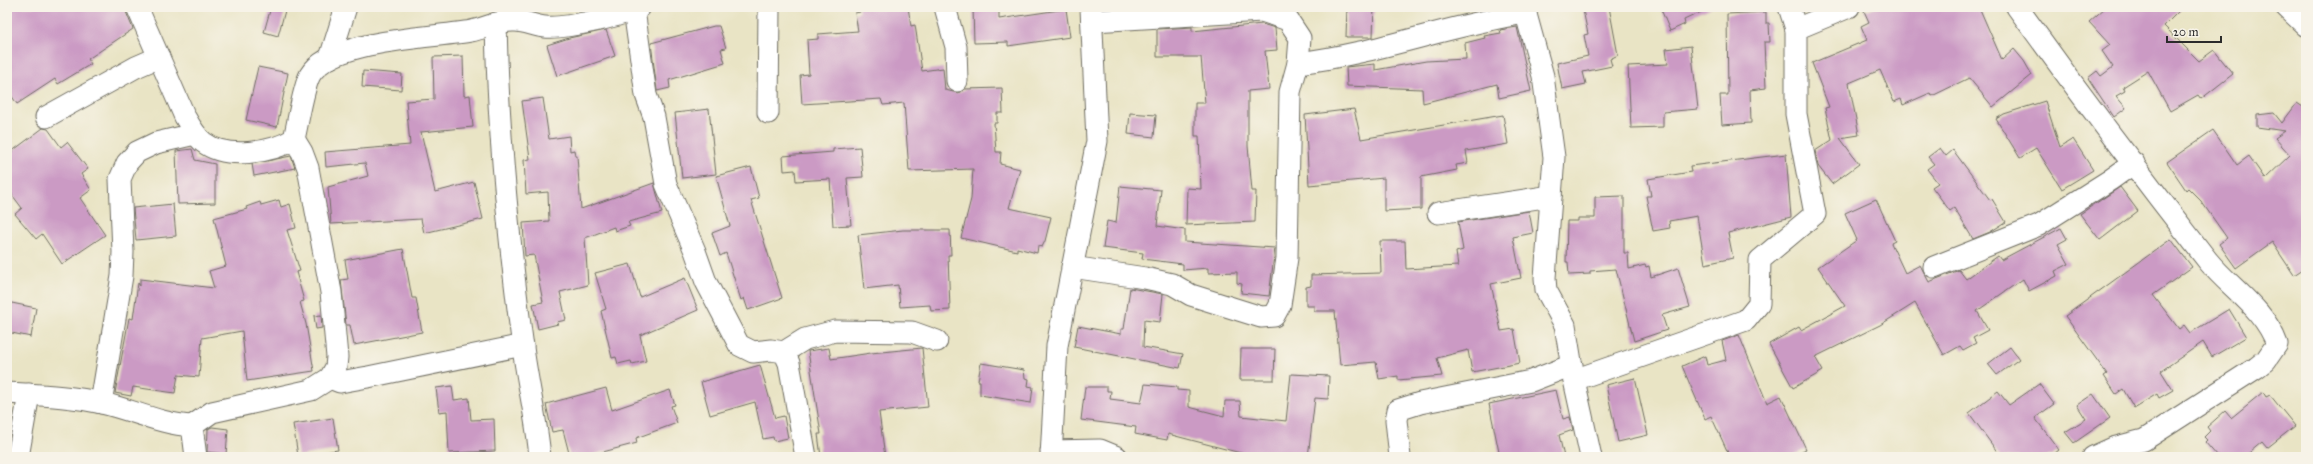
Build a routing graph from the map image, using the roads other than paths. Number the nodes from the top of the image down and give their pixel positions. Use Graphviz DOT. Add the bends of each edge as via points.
graph roads {
  1 [pos="137,7"];
  2 [pos="346,7"];
  3 [pos="769,7"];
  4 [pos="945,7"];
  5 [pos="1789,7"];
  6 [pos="1849,7"];
  7 [pos="2017,7"];
  8 [pos="2286,7"];
  9 [pos="637,8"];
  10 [pos="1525,10"];
  11 [pos="1092,14"];
  12 [pos="503,17"];
  13 [pos="2306,26"];
  14 [pos="1796,29"];
  15 [pos="159,57"];
  16 [pos="330,58"];
  17 [pos="1298,63"];
  18 [pos="957,81"];
  19 [pos="768,112"];
  20 [pos="46,117"];
  21 [pos="195,134"];
  22 [pos="294,139"];
  23 [pos="2134,163"];
  24 [pos="1551,196"];
  25 [pos="1438,213"];
  26 [pos="1072,267"];
  27 [pos="1934,267"];
  28 [pos="937,341"];
  29 [pos="523,345"];
  30 [pos="784,352"];
  31 [pos="1573,373"];
  32 [pos="330,378"];
  33 [pos="7,393"];
  34 [pos="29,394"];
  35 [pos="101,403"];
  36 [pos="192,426"];
  37 [pos="1051,454"];
  38 [pos="18,457"];
  39 [pos="196,457"];
  40 [pos="540,457"];
  41 [pos="806,457"];
  42 [pos="1117,457"];
  43 [pos="1400,457"];
  44 [pos="1591,457"];
  45 [pos="2093,457"];
  1 -- 15 [label="street"];
  2 -- 16 [label="street"];
  3 -- 19 [label="street"];
  4 -- 18 [label="street" via="956,47"];
  5 -- 14 [label="street"];
  6 -- 14 [label="street"];
  7 -- 23 [label="street"];
  8 -- 13 [label="street"];
  9 -- 12 [label="street" via="569,26 546,27"];
  9 -- 30 [label="street" via="646,96 654,117 666,184 706,282 739,345 753,352"];
  10 -- 17 [label="street" via="1330,59"];
  10 -- 24 [label="street" via="1543,76 1550,121 1554,157"];
  11 -- 17 [label="street" via="1262,11 1288,20 1300,38"];
  11 -- 26 [label="street" via="1097,140"];
  12 -- 16 [label="street" via="471,31 351,49"];
  12 -- 29 [label="street" via="497,72 504,182"];
  14 -- 31 [label="street" via="1796,114 1815,214 1760,260 1759,304 1746,320"];
  15 -- 20 [label="street"];
  15 -- 21 [label="street"];
  16 -- 22 [label="street" via="310,75"];
  17 -- 26 [label="street" via="1290,92 1287,258 1280,305 1274,316 1261,317 1191,295 1165,282"];
  21 -- 22 [label="street" via="204,143 218,149 248,153 273,149"];
  21 -- 35 [label="street" via="156,143 137,152 127,163 120,179 122,276"];
  22 -- 32 [label="street" via="308,168 331,292 337,357 336,367"];
  23 -- 27 [label="street" via="2039,224"];
  23 -- 45 [label="street" via="2212,266 2244,295 2272,330 2277,344 2266,360 2256,368 2144,440 2113,448"];
  24 -- 25 [label="street"];
  24 -- 31 [label="street" via="1546,290 1565,325"];
  26 -- 37 [label="street" via="1057,346"];
  28 -- 30 [label="street" via="912,332 835,331 805,339"];
  29 -- 32 [label="street" via="340,382"];
  29 -- 40 [label="street"];
  30 -- 41 [label="street" via="789,363"];
  31 -- 43 [label="street" via="1420,403 1398,410 1396,420"];
  31 -- 44 [label="street"];
  32 -- 36 [label="street" via="311,390 212,412"];
  33 -- 34 [label="street"];
  34 -- 35 [label="street" via="71,397"];
  34 -- 38 [label="street"];
  35 -- 36 [label="street" via="177,425"];
  36 -- 39 [label="street"];
  37 -- 42 [label="street" via="1100,450"];
}
